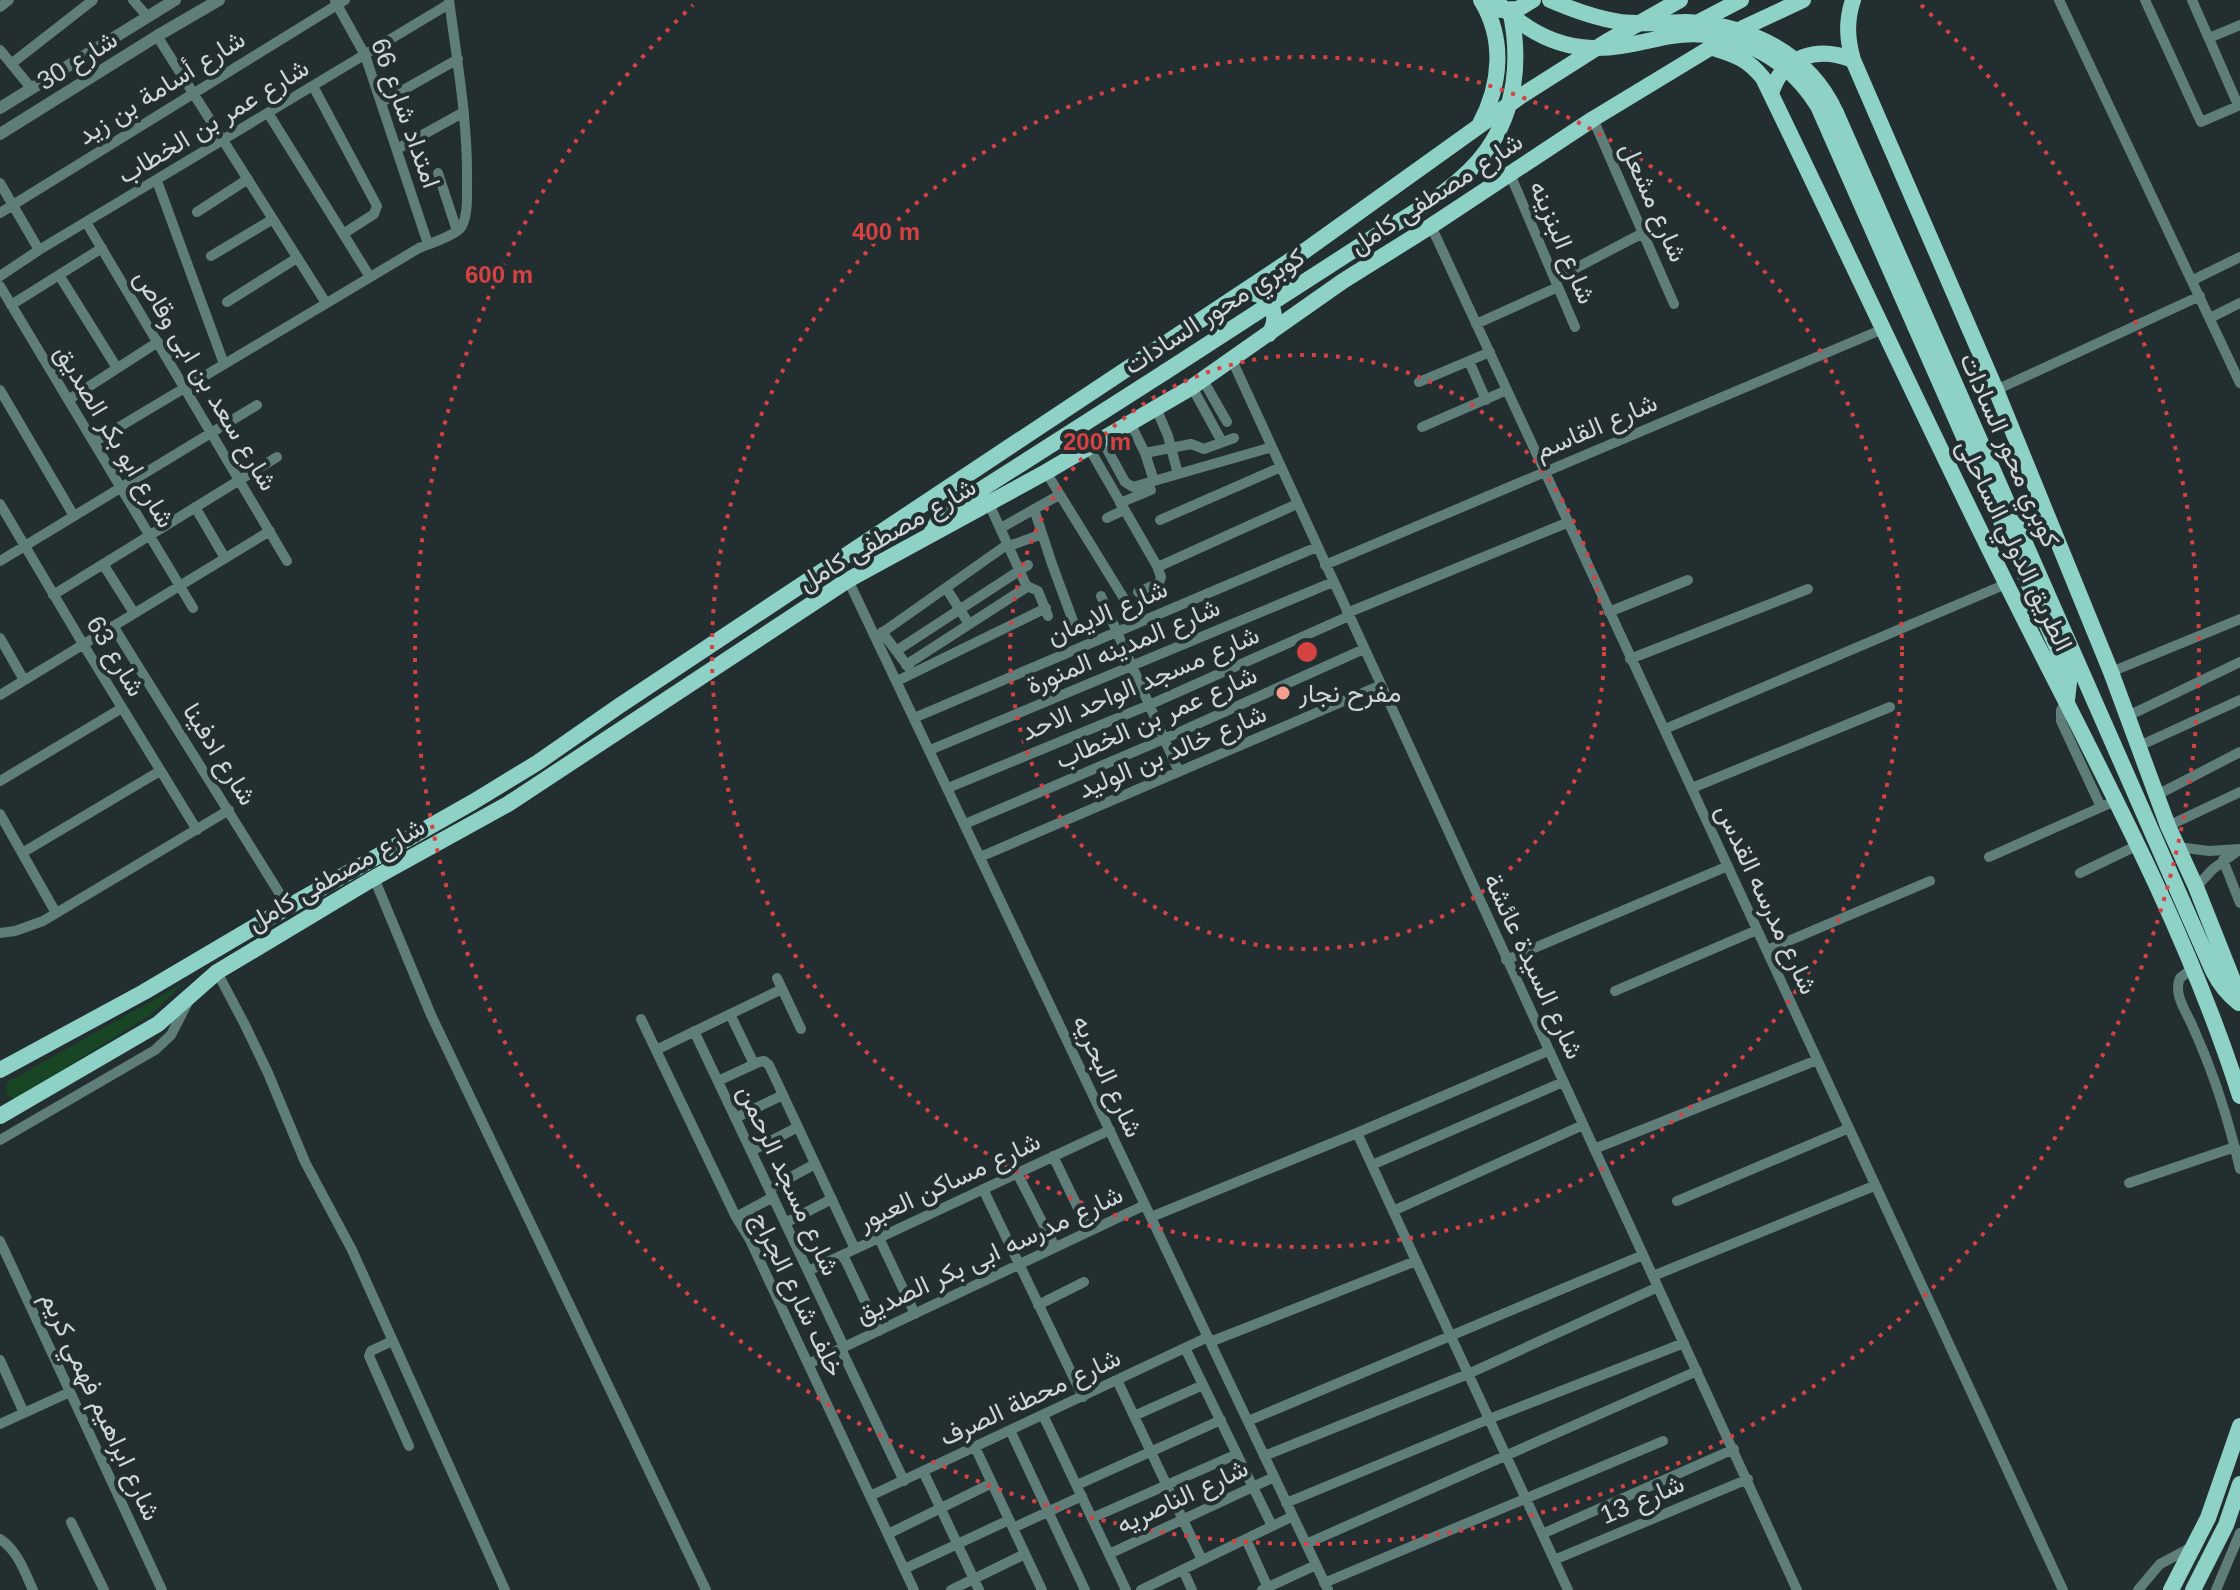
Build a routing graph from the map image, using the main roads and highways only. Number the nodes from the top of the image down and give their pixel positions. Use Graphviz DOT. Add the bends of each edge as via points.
graph roads {
  1 [pos="1507,0"];
  2 [pos="1533,0"];
  3 [pos="1550,0"];
  4 [pos="1680,0"];
  5 [pos="1741,0"];
  6 [pos="1803,0"];
  7 [pos="1853,0"];
  8 [pos="1488,3"];
  9 [pos="1674,36"];
  10 [pos="1710,47"];
  11 [pos="1853,60"];
  12 [pos="1771,94"];
  13 [pos="1479,125"];
  14 [pos="1306,250"];
  15 [pos="1343,281"];
  16 [pos="1239,295"];
  17 [pos="1921,323"];
  18 [pos="1269,334"];
  19 [pos="929,536"];
  20 [pos="2067,701"];
  21 [pos="2240,1001"];
  22 [pos="0,1070"];
  23 [pos="2240,1096"];
  24 [pos="4,1110"];
  25 [pos="2240,1426"];
  26 [pos="2240,1484"];
  27 [pos="2173,1588"];
  28 [pos="2193,1590"];
  1 -- 19 [label="main road, كوبري محور السادات, bridge" via="1515,44 1511,100 1477,163 1452,186 963,501"];
  2 -- 8 [label="main road" via="1503,11"];
  3 -- 17 [label="main road, كوبري محور السادات, bridge" via="1606,19 1738,30 1798,62 1831,102"];
  4 -- 13 [label="main road, شارع مصطفى كامل" via="1574,61"];
  5 -- 9 [label="main road, كوبري محور السادات, bridge"];
  6 -- 10 [label="main road, شارع مصطفى كامل"];
  7 -- 11 [label="main road, الطريق الدولي الساحلى" via="1848,35"];
  8 -- 9 [label="main road, كوبري محور السادات, bridge" via="1541,35 1579,47 1615,47"];
  8 -- 13 [label="main road" via="1497,73"];
  9 -- 17 [label="main road, كوبري محور السادات, bridge" via="1704,35 1745,44 1780,63 1805,86"];
  10 -- 12 [label="main road, الطريق الدولي الساحلى" via="1752,64"];
  10 -- 15 [label="main road, شارع مصطفى كامل"];
  11 -- 12 [label="main road" via="1828,53 1802,57 1781,73"];
  11 -- 21 [label="main road, الطريق الدولي الساحلى" via="1996,390"];
  12 -- 20 [label="main road, الطريق الدولي الساحلى"];
  13 -- 14 [label="main road, شارع مصطفى كامل"];
  14 -- 15 [label="main road" via="1303,266 1311,281 1327,287"];
  14 -- 16 [label="main road, شارع مصطفى كامل"];
  15 -- 18 [label="main road, شارع مصطفى كامل"];
  16 -- 18 [label="main road" via="1254,293 1267,299 1275,312"];
  16 -- 22 [label="main road, شارع مصطفى كامل" via="537,763"];
  17 -- 20 [label="main road, كوبري محور السادات" via="2064,664"];
  17 -- 21 [label="main road, كوبري محور السادات" via="2213,971 2229,995"];
  18 -- 19 [label="main road, شارع مصطفى كامل" via="1096,444"];
  19 -- 24 [label="main road, شارع مصطفى كامل" via="848,580 508,804 217,972 138,1038"];
  20 -- 23 [label="main road, الطريق الدولي الساحلى" via="2108,804 2136,846 2193,968"];
  25 -- 27 [label="main road" via="2208,1518"];
  26 -- 28 [label="main road"];
}
